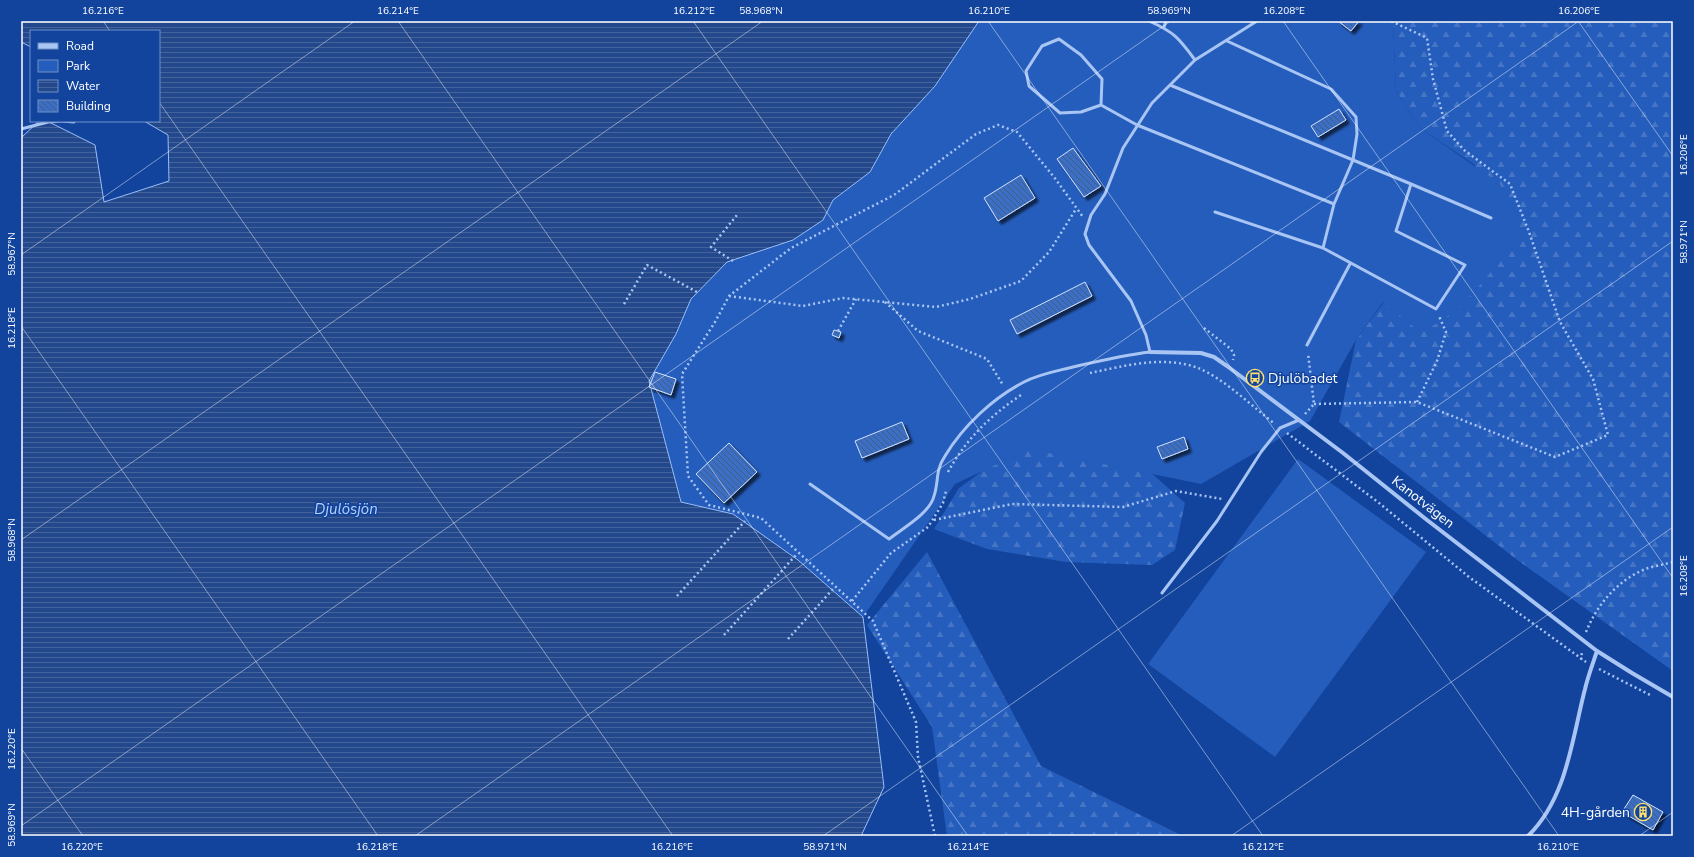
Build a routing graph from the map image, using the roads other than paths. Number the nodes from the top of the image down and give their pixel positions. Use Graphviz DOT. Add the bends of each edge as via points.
graph roads {
  1 [pos="1149,21"];
  2 [pos="1166,21"];
  3 [pos="1257,21"];
  4 [pos="1164,27"];
  5 [pos="1227,41"];
  6 [pos="1195,60"];
  7 [pos="1170,85"];
  8 [pos="1101,105"];
  9 [pos="48,122"];
  10 [pos="1137,125"];
  11 [pos="21,129"];
  12 [pos="1353,160"];
  13 [pos="1411,184"];
  14 [pos="1334,204"];
  15 [pos="1215,212"];
  16 [pos="1491,218"];
  17 [pos="1323,248"];
  18 [pos="1350,264"];
  19 [pos="1307,345"];
  20 [pos="1150,352"];
  21 [pos="1300,420"];
  22 [pos="810,484"];
  23 [pos="1162,593"];
  24 [pos="1597,651"];
  25 [pos="1673,697"];
  26 [pos="1528,836"];
  1 -- 4 [label="lane"];
  2 -- 4 [label="lane"];
  3 -- 5 [label="lane"];
  4 -- 6 [label="lane" via="1180,39"];
  5 -- 6 [label="lane"];
  5 -- 12 [label="lane" via="1331,89 1356,117 1357,134"];
  6 -- 7 [label="lane"];
  7 -- 10 [label="lane" via="1152,102"];
  7 -- 12 [label="lane"];
  8 -- 8 [label="lane" via="1102,79 1081,55 1059,39 1042,46 1026,71 1029,86 1060,113 1081,112"];
  8 -- 10 [label="lane"];
  9 -- 11 [label="lane"];
  10 -- 14 [label="lane"];
  10 -- 20 [label="lane" via="1123,148 1105,194 1084,234 1131,301 1146,335"];
  12 -- 13 [label="lane"];
  12 -- 14 [label="lane"];
  13 -- 16 [label="lane"];
  13 -- 18 [label="lane" via="1396,231 1465,265 1436,309"];
  14 -- 17 [label="lane"];
  15 -- 17 [label="lane"];
  17 -- 18 [label="lane"];
  18 -- 19 [label="lane"];
  20 -- 21 [label="street, Kanotvägen" via="1201,353 1214,358"];
  20 -- 22 [label="lane" via="1118,356 1051,372 1024,382 1007,392 972,422 944,456 937,474 935,495 929,508 889,539"];
  21 -- 23 [label="lane" via="1280,428 1261,452 1217,521"];
  21 -- 24 [label="street, Kanotvägen"];
  24 -- 25 [label="street, Kanotvägen"];
  24 -- 26 [label="street" via="1585,687 1567,765 1550,809"];
}
